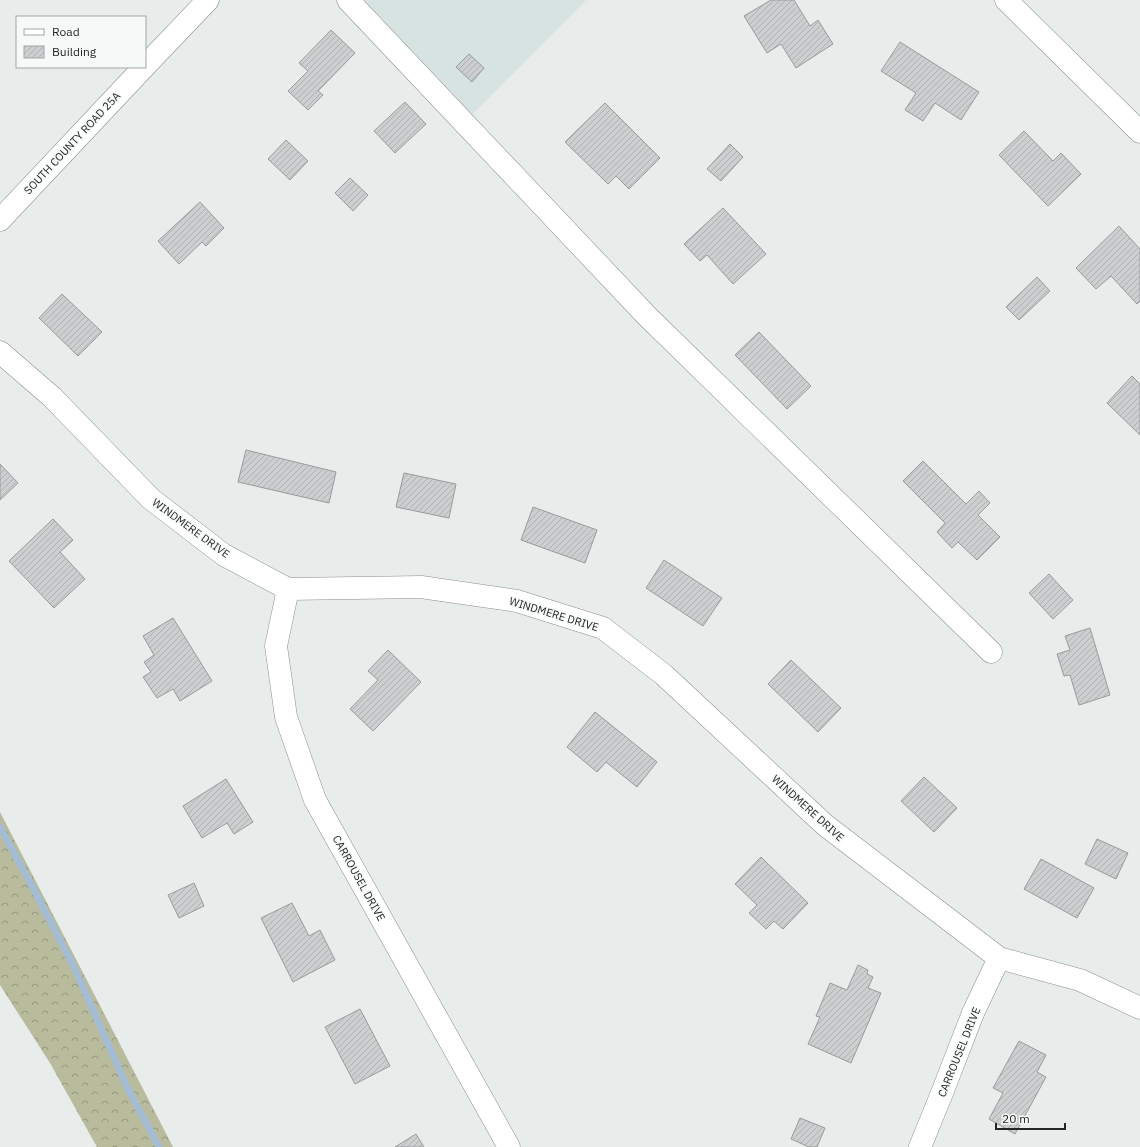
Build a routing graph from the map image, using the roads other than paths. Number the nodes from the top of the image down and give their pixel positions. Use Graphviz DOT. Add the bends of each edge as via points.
graph roads {
  1 [pos="208,0"];
  2 [pos="348,0"];
  3 [pos="1006,0"];
  4 [pos="146,66"];
  5 [pos="144,68"];
  6 [pos="1140,132"];
  7 [pos="0,220"];
  8 [pos="0,352"];
  9 [pos="288,588"];
  10 [pos="991,652"];
  11 [pos="999,958"];
  12 [pos="1140,1008"];
  13 [pos="509,1147"];
  14 [pos="920,1147"];
  1 -- 4 [label="street, SOUTH COUNTY ROAD 25A"];
  2 -- 10 [label="street" via="647,316"];
  3 -- 6 [label="street"];
  5 -- 7 [label="street, SOUTH COUNTY ROAD 25A"];
  8 -- 9 [label="street, WINDMERE DRIVE" via="52,397 151,499 224,555"];
  9 -- 11 [label="street, WINDMERE DRIVE" via="421,587 517,600 603,628 664,675 825,825"];
  9 -- 13 [label="street, CARROUSEL DRIVE" via="276,646 286,717 315,800"];
  11 -- 12 [label="street, WINDMERE DRIVE" via="1080,980"];
  11 -- 14 [label="street, CARROUSEL DRIVE"];
}
